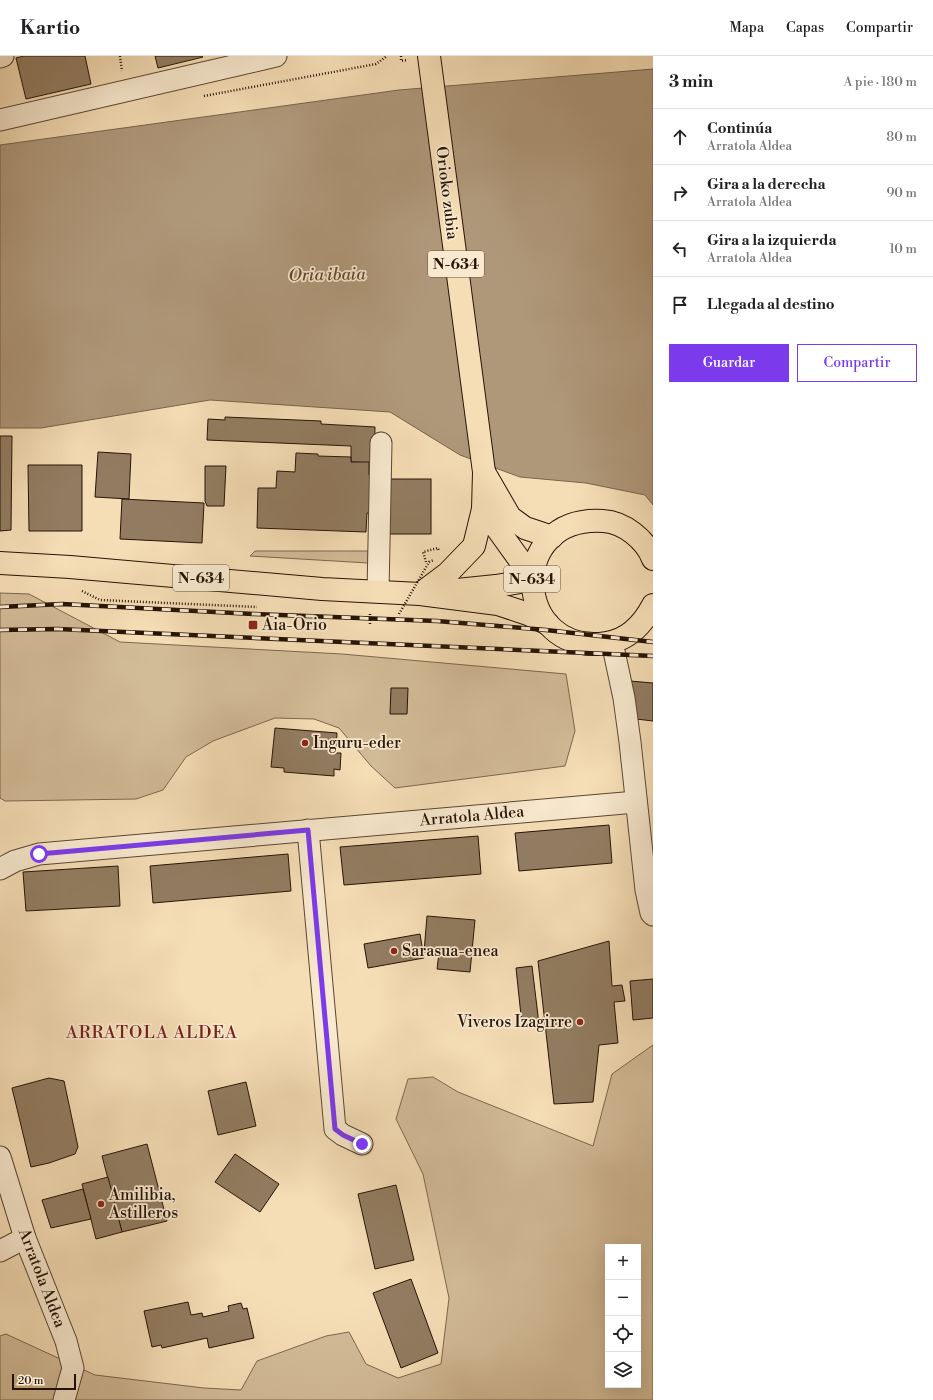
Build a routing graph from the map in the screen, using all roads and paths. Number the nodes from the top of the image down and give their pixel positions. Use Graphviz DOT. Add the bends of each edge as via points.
graph roads {
  1 [pos="3,56"];
  2 [pos="276,56"];
  3 [pos="429,56"];
  4 [pos="0,57"];
  5 [pos="0,120"];
  6 [pos="381,443"];
  7 [pos="484,472"];
  8 [pos="483,509"];
  9 [pos="552,537"];
  10 [pos="440,553"];
  11 [pos="441,558"];
  12 [pos="425,559"];
  13 [pos="653,560"];
  14 [pos="0,563"];
  15 [pos="532,576"];
  16 [pos="76,589"];
  17 [pos="420,594"];
  18 [pos="374,602"];
  19 [pos="653,605"];
  20 [pos="257,607"];
  21 [pos="399,614"];
  22 [pos="370,624"];
  23 [pos="548,624"];
  24 [pos="645,625"];
  25 [pos="612,642"];
  26 [pos="636,802"];
  27 [pos="308,830"];
  28 [pos="0,869"];
  29 [pos="653,916"];
  30 [pos="362,1144"];
  31 [pos="0,1157"];
  32 [pos="25,1238"];
  33 [pos="0,1251"];
  34 [pos="64,1400"];
  1 -- 4 [label="street"];
  2 -- 5 [label="street"];
  3 -- 7 [label="highway, Orioko zubia / N-634"];
  6 -- 18 [label="street"];
  7 -- 8 [label="highway, N-634"];
  7 -- 9 [label="highway, N-634" via="510,517 525,528"];
  8 -- 15 [label="highway, N-634"];
  8 -- 17 [label="highway, N-634" via="474,546 448,573"];
  9 -- 13 [label="highway, N-634" via="567,526 578,522 608,521 629,530 644,543"];
  9 -- 15 [label="highway, N-634" via="538,556"];
  10 -- 12 [label="path" via="438,548 423,552"];
  11 -- 21 [label="path, bridge" via="429,562"];
  14 -- 18 [label="highway, N-634" via="322,589"];
  15 -- 17 [label="highway, N-634" via="496,586"];
  15 -- 23 [label="highway, N-634" via="537,606"];
  16 -- 20 [label="path" via="100,600"];
  17 -- 18 [label="highway, N-634"];
  17 -- 23 [label="highway, N-634" via="498,604"];
  18 -- 22 [label="path"];
  19 -- 24 [label="highway, N-634"];
  23 -- 25 [label="highway, N-634" via="557,632 578,642"];
  24 -- 25 [label="highway, N-634"];
  25 -- 26 [label="street" via="624,698"];
  26 -- 27 [label="street, Arratola Aldea"];
  26 -- 29 [label="street" via="646,890"];
  27 -- 28 [label="street, Arratola Aldea" via="39,854 15,861"];
  27 -- 30 [label="street" via="335,1129"];
  31 -- 32 [label="street, Arratola Aldea"];
  32 -- 33 [label="street"];
  32 -- 34 [label="street, Arratola Aldea" via="66,1341 73,1368"];
}
